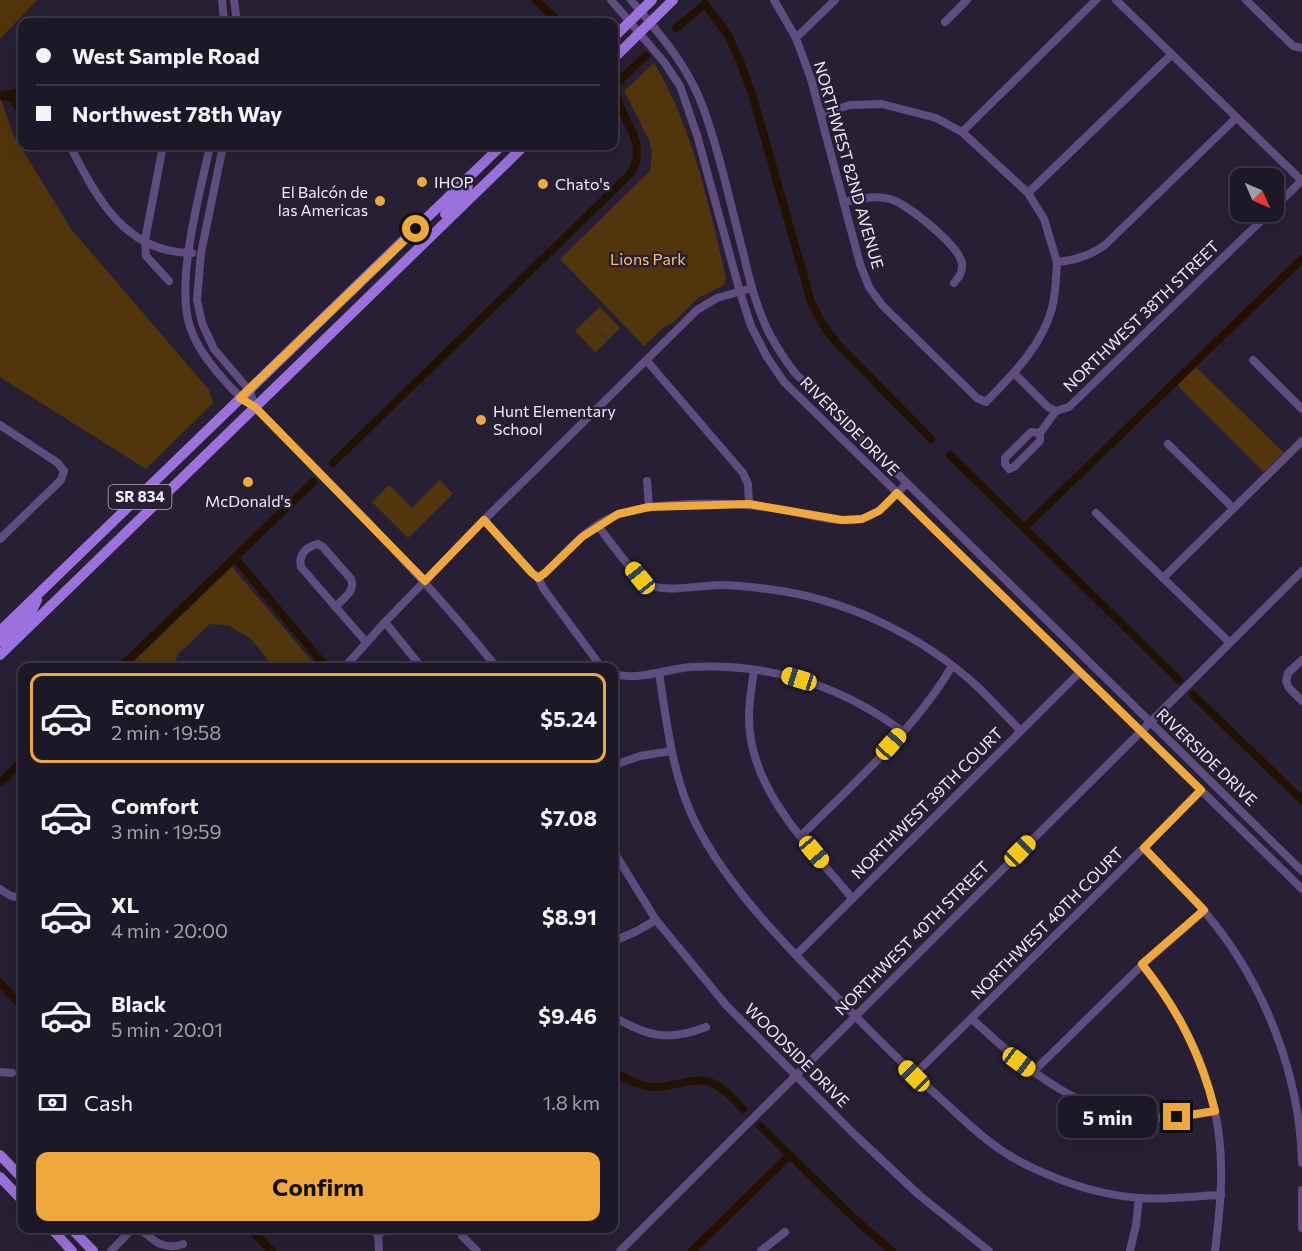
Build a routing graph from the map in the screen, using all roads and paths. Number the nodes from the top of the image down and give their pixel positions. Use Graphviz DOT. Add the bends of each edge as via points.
graph roads {
  1 [pos="222,0"];
  2 [pos="234,0"];
  3 [pos="611,0"];
  4 [pos="631,0"];
  5 [pos="652,0"];
  6 [pos="673,0"];
  7 [pos="774,0"];
  8 [pos="835,0"];
  9 [pos="967,0"];
  10 [pos="1096,0"];
  11 [pos="1116,0"];
  12 [pos="1246,0"];
  13 [pos="641,11"];
  14 [pos="224,18"];
  15 [pos="236,18"];
  16 [pos="651,21"];
  17 [pos="629,22"];
  18 [pos="945,22"];
  19 [pos="640,32"];
  20 [pos="618,33"];
  21 [pos="796,38"];
  22 [pos="1302,48"];
  23 [pos="618,54"];
  24 [pos="1171,55"];
  25 [pos="821,114"];
  26 [pos="1236,118"];
  27 [pos="962,132"];
  28 [pos="72,150"];
  29 [pos="162,150"];
  30 [pos="209,150"];
  31 [pos="222,150"];
  32 [pos="499,150"];
  33 [pos="502,150"];
  34 [pos="520,150"];
  35 [pos="206,164"];
  36 [pos="219,165"];
  37 [pos="469,177"];
  38 [pos="1302,181"];
  39 [pos="476,192"];
  40 [pos="1028,193"];
  41 [pos="1284,198"];
  42 [pos="844,202"];
  43 [pos="1260,222"];
  44 [pos="145,240"];
  45 [pos="426,241"];
  46 [pos="189,253"];
  47 [pos="201,253"];
  48 [pos="1057,262"];
  49 [pos="169,281"];
  50 [pos="954,283"];
  51 [pos="752,288"];
  52 [pos="740,292"];
  53 [pos="1253,360"];
  54 [pos="647,361"];
  55 [pos="1014,373"];
  56 [pos="249,390"];
  57 [pos="240,398"];
  58 [pos="255,407"];
  59 [pos="1302,409"];
  60 [pos="1056,411"];
  61 [pos="0,425"];
  62 [pos="1040,433"];
  63 [pos="1302,441"];
  64 [pos="1168,444"];
  65 [pos="647,481"];
  66 [pos="907,483"];
  67 [pos="151,486"];
  68 [pos="897,493"];
  69 [pos="749,504"];
  70 [pos="649,507"];
  71 [pos="1233,508"];
  72 [pos="1096,513"];
  73 [pos="484,520"];
  74 [pos="598,526"];
  75 [pos="126,532"];
  76 [pos="0,539"];
  77 [pos="1302,571"];
  78 [pos="538,578"];
  79 [pos="1163,578"];
  80 [pos="425,581"];
  81 [pos="39,594"];
  82 [pos="335,607"];
  83 [pos="385,622"];
  84 [pos="0,631"];
  85 [pos="0,642"];
  86 [pos="366,642"];
  87 [pos="1228,642"];
  88 [pos="0,655"];
  89 [pos="1302,660"];
  90 [pos="348,663"];
  91 [pos="418,663"];
  92 [pos="493,663"];
  93 [pos="598,663"];
  94 [pos="952,666"];
  95 [pos="754,670"];
  96 [pos="1080,672"];
  97 [pos="659,673"];
  98 [pos="618,675"];
  99 [pos="1302,700"];
  100 [pos="1149,722"];
  101 [pos="1140,730"];
  102 [pos="902,731"];
  103 [pos="1021,731"];
  104 [pos="671,750"];
  105 [pos="618,764"];
  106 [pos="1201,790"];
  107 [pos="801,836"];
  108 [pos="1144,848"];
  109 [pos="618,858"];
  110 [pos="1302,871"];
  111 [pos="0,889"];
  112 [pos="1302,889"];
  113 [pos="18,897"];
  114 [pos="852,898"];
  115 [pos="1204,910"];
  116 [pos="656,920"];
  117 [pos="618,939"];
  118 [pos="796,955"];
  119 [pos="1142,964"];
  120 [pos="856,1016"];
  121 [pos="618,1019"];
  122 [pos="972,1019"];
  123 [pos="706,1027"];
  124 [pos="0,1072"];
  125 [pos="1033,1072"];
  126 [pos="12,1073"];
  127 [pos="795,1075"];
  128 [pos="914,1076"];
  129 [pos="1215,1111"];
  130 [pos="0,1155"];
  131 [pos="1302,1163"];
  132 [pos="18,1174"];
  133 [pos="0,1177"];
  134 [pos="1302,1190"];
  135 [pos="1221,1195"];
  136 [pos="18,1196"];
  137 [pos="1139,1198"];
  138 [pos="1302,1228"];
  139 [pos="786,1232"];
  140 [pos="56,1233"];
  141 [pos="76,1233"];
  142 [pos="128,1233"];
  143 [pos="145,1233"];
  144 [pos="462,1233"];
  145 [pos="378,1234"];
  146 [pos="183,1244"];
  147 [pos="72,1251"];
  148 [pos="93,1251"];
  149 [pos="111,1251"];
  150 [pos="379,1251"];
  151 [pos="477,1251"];
  152 [pos="620,1251"];
  153 [pos="761,1251"];
  154 [pos="989,1251"];
  155 [pos="1130,1251"];
  156 [pos="1215,1251"];
  1 -- 14 [label="street"];
  2 -- 15 [label="street"];
  3 -- 17 [label="street, RIVERSIDE DRIVE"];
  4 -- 13 [label="street, RIVERSIDE DRIVE"];
  5 -- 13 [label="main road"];
  6 -- 16 [label="main road"];
  7 -- 21 [label="street, NORTHWEST 82ND AVENUE"];
  8 -- 21 [label="street"];
  9 -- 18 [label="street"];
  10 -- 27 [label="street"];
  11 -- 24 [label="street"];
  12 -- 22 [label="street" via="1293,46"];
  13 -- 16 [label="street, RIVERSIDE DRIVE"];
  13 -- 17 [label="main road"];
  16 -- 19 [label="main road"];
  16 -- 51 [label="street, RIVERSIDE DRIVE" via="676,54 701,103"];
  17 -- 19 [label="street, RIVERSIDE DRIVE"];
  17 -- 20 [label="main road"];
  19 -- 23 [label="main road"];
  19 -- 52 [label="street, RIVERSIDE DRIVE" via="680,86 688,106"];
  21 -- 25 [label="street, NORTHWEST 82ND AVENUE"];
  24 -- 26 [label="street"];
  24 -- 40 [label="street"];
  25 -- 27 [label="street" via="850,105 882,104 936,118"];
  25 -- 42 [label="street, NORTHWEST 82ND AVENUE"];
  26 -- 38 [label="street"];
  26 -- 48 [label="street" via="1104,245 1075,261"];
  27 -- 40 [label="street"];
  28 -- 44 [label="street" via="94,192 125,230"];
  29 -- 44 [label="street"];
  30 -- 35 [label="street"];
  31 -- 36 [label="street"];
  32 -- 37 [label="main road, SR 834"];
  33 -- 39 [label="main road" via="478,178"];
  34 -- 39 [label="main road, SR 834"];
  35 -- 36 [label="street"];
  35 -- 46 [label="street"];
  36 -- 47 [label="street"];
  37 -- 45 [label="main road" via="466,191 431,227"];
  37 -- 56 [label="main road, SR 834"];
  38 -- 41 [label="street"];
  39 -- 45 [label="main road, SR 834"];
  40 -- 48 [label="street" via="1044,219"];
  42 -- 50 [label="street" via="872,197 891,199 921,217 960,258 961,275"];
  42 -- 55 [label="street, NORTHWEST 82ND AVENUE" via="860,264 882,305 977,398 986,402"];
  43 -- 60 [label="street, NORTHWEST 38TH STREET" via="1069,408"];
  44 -- 46 [label="street" via="161,249"];
  44 -- 49 [label="street" via="146,256"];
  45 -- 58 [label="main road, SR 834"];
  46 -- 47 [label="street"];
  46 -- 57 [label="street" via="184,300 190,327 203,356"];
  47 -- 56 [label="street" via="197,300 202,323 214,349"];
  48 -- 55 [label="street" via="1052,309 1032,351"];
  51 -- 52 [label="street"];
  51 -- 66 [label="street, RIVERSIDE DRIVE" via="773,341 795,373"];
  52 -- 54 [label="street" via="717,298 697,310"];
  52 -- 68 [label="street, RIVERSIDE DRIVE" via="766,357 784,382"];
  53 -- 59 [label="street"];
  54 -- 69 [label="street" via="743,473"];
  54 -- 73 [label="street"];
  55 -- 60 [label="street, NORTHWEST 38TH STREET"];
  56 -- 57 [label="main road, SR 834"];
  56 -- 58 [label="street"];
  57 -- 58 [label="street"];
  57 -- 67 [label="main road, SR 834"];
  58 -- 75 [label="main road, SR 834"];
  58 -- 80 [label="street"];
  60 -- 62 [label="street, NORTHWEST 38TH STREET"];
  61 -- 76 [label="street" via="58,462 64,471 61,480"];
  62 -- 62 [label="street, NORTHWEST 38TH STREET" via="1031,432 1005,458 1009,469 1040,441"];
  63 -- 71 [label="street"];
  64 -- 71 [label="street"];
  65 -- 70 [label="street"];
  66 -- 68 [label="street"];
  66 -- 100 [label="street, RIVERSIDE DRIVE"];
  67 -- 75 [label="main road" via="150,496 129,517"];
  67 -- 81 [label="main road, SR 834"];
  68 -- 69 [label="street" via="879,511 862,519 842,520"];
  68 -- 96 [label="street, RIVERSIDE DRIVE"];
  69 -- 70 [label="street"];
  70 -- 74 [label="street" via="618,514"];
  71 -- 79 [label="street"];
  72 -- 79 [label="street"];
  73 -- 78 [label="street"];
  73 -- 80 [label="street"];
  74 -- 78 [label="street"];
  74 -- 94 [label="street" via="651,586 722,585 801,594 885,624"];
  75 -- 88 [label="main road, SR 834"];
  77 -- 87 [label="street, NORTHWEST 40TH STREET"];
  78 -- 93 [label="street"];
  79 -- 87 [label="street"];
  80 -- 83 [label="street"];
  80 -- 92 [label="street"];
  81 -- 84 [label="main road, SR 834"];
  81 -- 85 [label="main road" via="31,613"];
  82 -- 82 [label="street" via="301,567 299,560 310,546 318,544 323,548 351,579 351,591"];
  82 -- 86 [label="street"];
  83 -- 86 [label="street"];
  83 -- 91 [label="street"];
  86 -- 90 [label="street"];
  87 -- 100 [label="street, NORTHWEST 40TH STREET"];
  89 -- 99 [label="street" via="1288,673 1286,681"];
  94 -- 102 [label="street"];
  94 -- 103 [label="street"];
  95 -- 97 [label="street" via="723,666"];
  95 -- 102 [label="street" via="818,684 875,711"];
  95 -- 107 [label="street" via="749,718 755,759 765,784"];
  96 -- 101 [label="street, RIVERSIDE DRIVE"];
  96 -- 103 [label="street, NORTHWEST 39TH COURT"];
  97 -- 98 [label="street"];
  97 -- 104 [label="street"];
  100 -- 101 [label="street, NORTHWEST 40TH STREET"];
  100 -- 110 [label="street, RIVERSIDE DRIVE"];
  101 -- 106 [label="street, RIVERSIDE DRIVE"];
  101 -- 120 [label="street, NORTHWEST 40TH STREET"];
  102 -- 107 [label="street"];
  103 -- 114 [label="street, NORTHWEST 39TH COURT"];
  104 -- 105 [label="street"];
  104 -- 118 [label="street" via="680,789 696,824 744,896"];
  106 -- 108 [label="street, NORTHWEST 40TH COURT"];
  106 -- 112 [label="street, RIVERSIDE DRIVE"];
  107 -- 114 [label="street"];
  108 -- 115 [label="street"];
  108 -- 122 [label="street, NORTHWEST 40TH COURT"];
  109 -- 116 [label="street, WOODSIDE DRIVE"];
  111 -- 113 [label="street"];
  114 -- 118 [label="street, NORTHWEST 39TH COURT"];
  115 -- 119 [label="street"];
  115 -- 131 [label="street" via="1239,959 1273,1025 1299,1118"];
  116 -- 117 [label="street"];
  116 -- 127 [label="street, WOODSIDE DRIVE" via="726,1005"];
  118 -- 120 [label="street"];
  119 -- 125 [label="street"];
  119 -- 129 [label="street" via="1185,1028"];
  120 -- 127 [label="street, NORTHWEST 40TH STREET"];
  120 -- 128 [label="street"];
  121 -- 123 [label="street" via="655,1035 688,1034"];
  122 -- 125 [label="street"];
  122 -- 128 [label="street, NORTHWEST 40TH COURT"];
  124 -- 126 [label="street"];
  125 -- 129 [label="street" via="1054,1087 1108,1110 1177,1117"];
  127 -- 152 [label="street, NORTHWEST 40TH STREET"];
  127 -- 154 [label="street, WOODSIDE DRIVE" via="919,1195"];
  128 -- 137 [label="street" via="992,1144 1030,1167 1064,1181"];
  129 -- 135 [label="street"];
  130 -- 132 [label="main road"];
  133 -- 136 [label="main road"];
  134 -- 138 [label="street"];
  135 -- 137 [label="street"];
  135 -- 156 [label="street"];
  137 -- 155 [label="street"];
  139 -- 153 [label="street"];
  140 -- 147 [label="main road"];
  141 -- 148 [label="main road"];
  142 -- 149 [label="street"];
  143 -- 146 [label="street" via="165,1248"];
  144 -- 151 [label="street"];
  145 -- 150 [label="street"];
}
